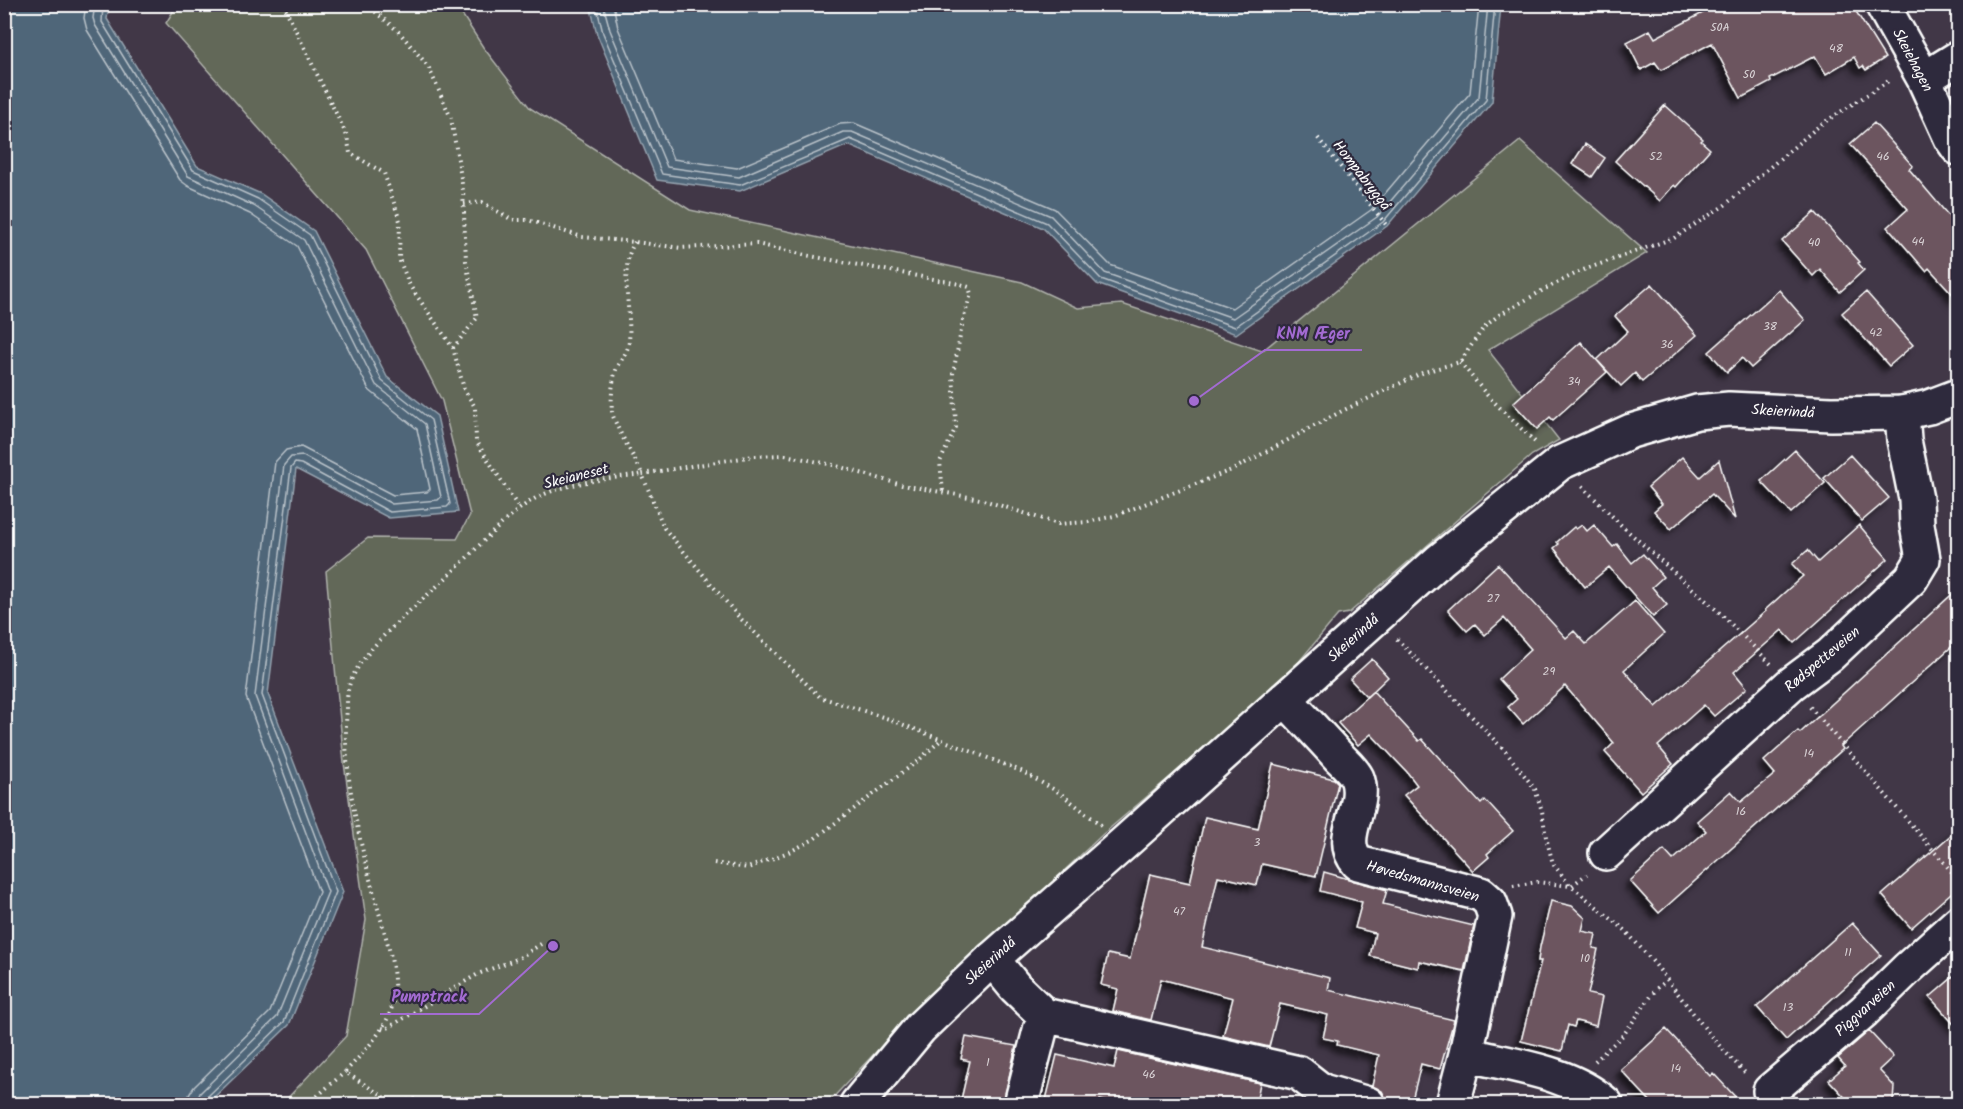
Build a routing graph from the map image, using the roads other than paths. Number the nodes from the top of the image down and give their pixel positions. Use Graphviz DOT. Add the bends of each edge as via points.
graph roads {
  1 [pos="1882,4"];
  2 [pos="1959,58"];
  3 [pos="1920,71"];
  4 [pos="1959,148"];
  5 [pos="1959,396"];
  6 [pos="1902,413"];
  7 [pos="1285,699"];
  8 [pos="1606,853"];
  9 [pos="1959,923"];
  10 [pos="992,959"];
  11 [pos="1044,1016"];
  12 [pos="1466,1054"];
  13 [pos="1761,1085"];
  14 [pos="856,1104"];
  15 [pos="1022,1104"];
  16 [pos="1368,1104"];
  17 [pos="1453,1104"];
  18 [pos="1606,1104"];
  1 -- 3 [label="street, Skeiehagen"];
  2 -- 3 [label="street"];
  3 -- 4 [label="street, Skeiehagen"];
  5 -- 6 [label="street, Skeierindå"];
  6 -- 7 [label="street, Skeierindå" via="1729,409 1697,412 1631,430 1560,463 1440,560"];
  6 -- 8 [label="street, Rødspetteveien" via="1923,559 1911,579"];
  7 -- 10 [label="street, Skeierindå"];
  7 -- 12 [label="street, Høvedsmannsveien" via="1357,779 1359,789 1348,844 1358,863 1471,891 1490,902 1495,916"];
  9 -- 13 [label="street, Piggvarveien" via="1864,1011"];
  10 -- 11 [label="street"];
  10 -- 14 [label="street, Skeierindå" via="920,1028"];
  11 -- 15 [label="street"];
  11 -- 16 [label="street" via="1299,1072 1323,1091"];
  12 -- 17 [label="street, Høvedsmannsveien"];
  12 -- 18 [label="street" via="1569,1080"];
}
